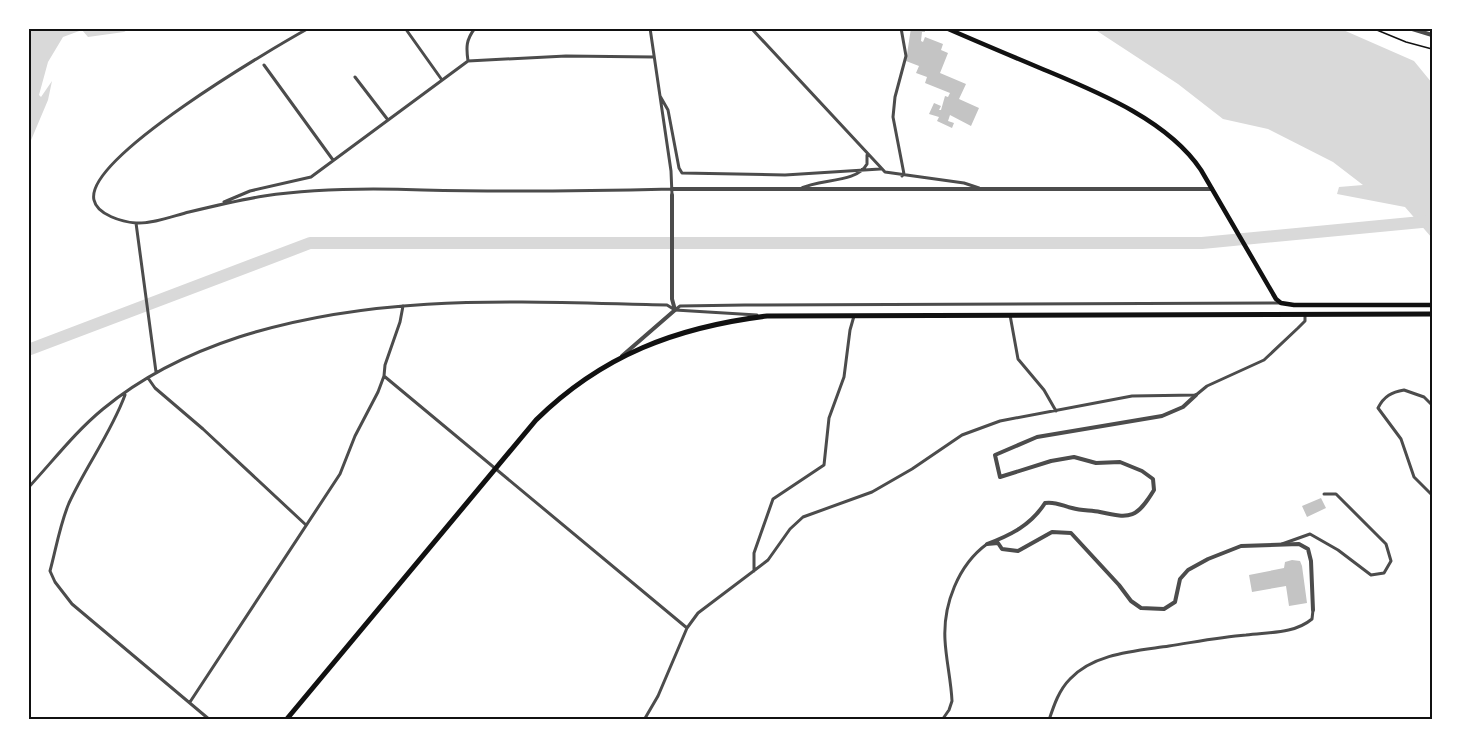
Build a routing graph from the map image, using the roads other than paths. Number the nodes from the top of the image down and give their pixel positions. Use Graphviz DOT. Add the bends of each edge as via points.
graph roads {
  1 [pos="309,28"];
  2 [pos="405,28"];
  3 [pos="475,28"];
  4 [pos="650,28"];
  5 [pos="751,28"];
  6 [pos="901,28"];
  7 [pos="946,28"];
  8 [pos="1409,28"];
  9 [pos="1432,35"];
  10 [pos="654,57"];
  11 [pos="468,61"];
  12 [pos="264,65"];
  13 [pos="355,77"];
  14 [pos="442,80"];
  15 [pos="660,96"];
  16 [pos="388,120"];
  17 [pos="867,154"];
  18 [pos="333,160"];
  19 [pos="864,169"];
  20 [pos="880,169"];
  21 [pos="902,176"];
  22 [pos="672,189"];
  23 [pos="981,189"];
  24 [pos="1212,189"];
  25 [pos="798,190"];
  26 [pos="672,195"];
  27 [pos="219,205"];
  28 [pos="136,223"];
  29 [pos="1281,303"];
  30 [pos="1432,305"];
  31 [pos="403,306"];
  32 [pos="675,310"];
  33 [pos="1305,313"];
  34 [pos="1432,314"];
  35 [pos="1010,315"];
  36 [pos="767,316"];
  37 [pos="854,316"];
  38 [pos="621,357"];
  39 [pos="156,370"];
  40 [pos="384,376"];
  41 [pos="148,378"];
  42 [pos="126,393"];
  43 [pos="1196,395"];
  44 [pos="1432,405"];
  45 [pos="1056,411"];
  46 [pos="496,469"];
  47 [pos="28,488"];
  48 [pos="1324,494"];
  49 [pos="1432,495"];
  50 [pos="306,525"];
  51 [pos="987,544"];
  52 [pos="1280,544"];
  53 [pos="754,571"];
  54 [pos="1313,609"];
  55 [pos="687,628"];
  56 [pos="190,702"];
  57 [pos="210,720"];
  58 [pos="286,720"];
  59 [pos="644,720"];
  60 [pos="886,720"];
  61 [pos="899,720"];
  62 [pos="942,720"];
  63 [pos="1049,720"];
  1 -- 28 [label="street" via="231,74 113,162 100,180 94,201 102,212"];
  2 -- 14 [label="street"];
  3 -- 11 [label="street" via="468,37"];
  4 -- 10 [label="street"];
  5 -- 17 [label="street"];
  6 -- 21 [label="street" via="906,56 893,117"];
  7 -- 24 [label="main road" via="1129,110 1182,146"];
  8 -- 9 [label="street"];
  10 -- 11 [label="street"];
  10 -- 15 [label="street"];
  11 -- 14 [label="street"];
  12 -- 18 [label="street"];
  13 -- 16 [label="street"];
  14 -- 16 [label="street"];
  15 -- 19 [label="street" via="668,110 682,173 785,175"];
  15 -- 22 [label="street"];
  16 -- 18 [label="street"];
  17 -- 19 [label="street"];
  17 -- 20 [label="street"];
  18 -- 27 [label="street" via="304,180 250,191"];
  19 -- 20 [label="street"];
  19 -- 25 [label="street"];
  20 -- 21 [label="street"];
  21 -- 23 [label="street" via="964,183"];
  22 -- 25 [label="street"];
  22 -- 26 [label="street"];
  22 -- 27 [label="street" via="316,190"];
  23 -- 24 [label="street"];
  23 -- 25 [label="street"];
  24 -- 29 [label="main road"];
  26 -- 32 [label="street"];
  27 -- 28 [label="street"];
  28 -- 39 [label="street"];
  29 -- 30 [label="main road"];
  29 -- 32 [label="street" via="754,304 680,306"];
  31 -- 32 [label="street" via="452,301 667,305"];
  31 -- 39 [label="street" via="350,310 290,322 215,345"];
  31 -- 40 [label="street"];
  32 -- 36 [label="street"];
  32 -- 38 [label="street"];
  33 -- 34 [label="highway"];
  33 -- 35 [label="highway"];
  33 -- 43 [label="street" via="1305,321 1264,360"];
  35 -- 37 [label="highway"];
  35 -- 45 [label="street" via="1018,359"];
  36 -- 37 [label="highway"];
  36 -- 38 [label="highway" via="682,332"];
  37 -- 53 [label="street" via="844,377 829,418 824,465 773,499 754,553"];
  38 -- 46 [label="highway" via="548,409"];
  39 -- 41 [label="street"];
  40 -- 46 [label="street"];
  40 -- 50 [label="street" via="339,474"];
  41 -- 42 [label="street"];
  41 -- 50 [label="street"];
  42 -- 47 [label="street" via="84,426"];
  42 -- 56 [label="street" via="68,505 50,571 72,604"];
  43 -- 45 [label="street" via="1132,396"];
  43 -- 51 [label="street" via="1162,416 1037,437 995,455 1000,477 1074,458 1096,463 1120,462 1153,478 1154,490 1135,514 1120,517 1045,503 1027,525"];
  44 -- 49 [label="street" via="1424,397 1404,390 1388,396 1378,408 1401,439 1414,477"];
  45 -- 53 [label="street" via="976,428 886,485 803,517 775,553"];
  46 -- 55 [label="street"];
  46 -- 58 [label="highway"];
  48 -- 52 [label="street" via="1336,494 1386,544 1391,561 1384,573 1371,575 1310,534"];
  50 -- 56 [label="street"];
  51 -- 52 [label="street" via="998,543 1002,549 1018,551 1052,532 1071,533 1131,601 1142,608 1164,609 1174,602 1180,579 1188,570 1242,546"];
  51 -- 62 [label="street" via="965,567 948,604 945,641 952,701"];
  52 -- 54 [label="street" via="1299,544 1308,549"];
  53 -- 55 [label="street" via="698,613"];
  54 -- 63 [label="street" via="1312,619 1289,630 1130,652 1089,664 1062,688"];
  55 -- 59 [label="street"];
  56 -- 57 [label="street"];
  60 -- 61 [label="street"];
}
